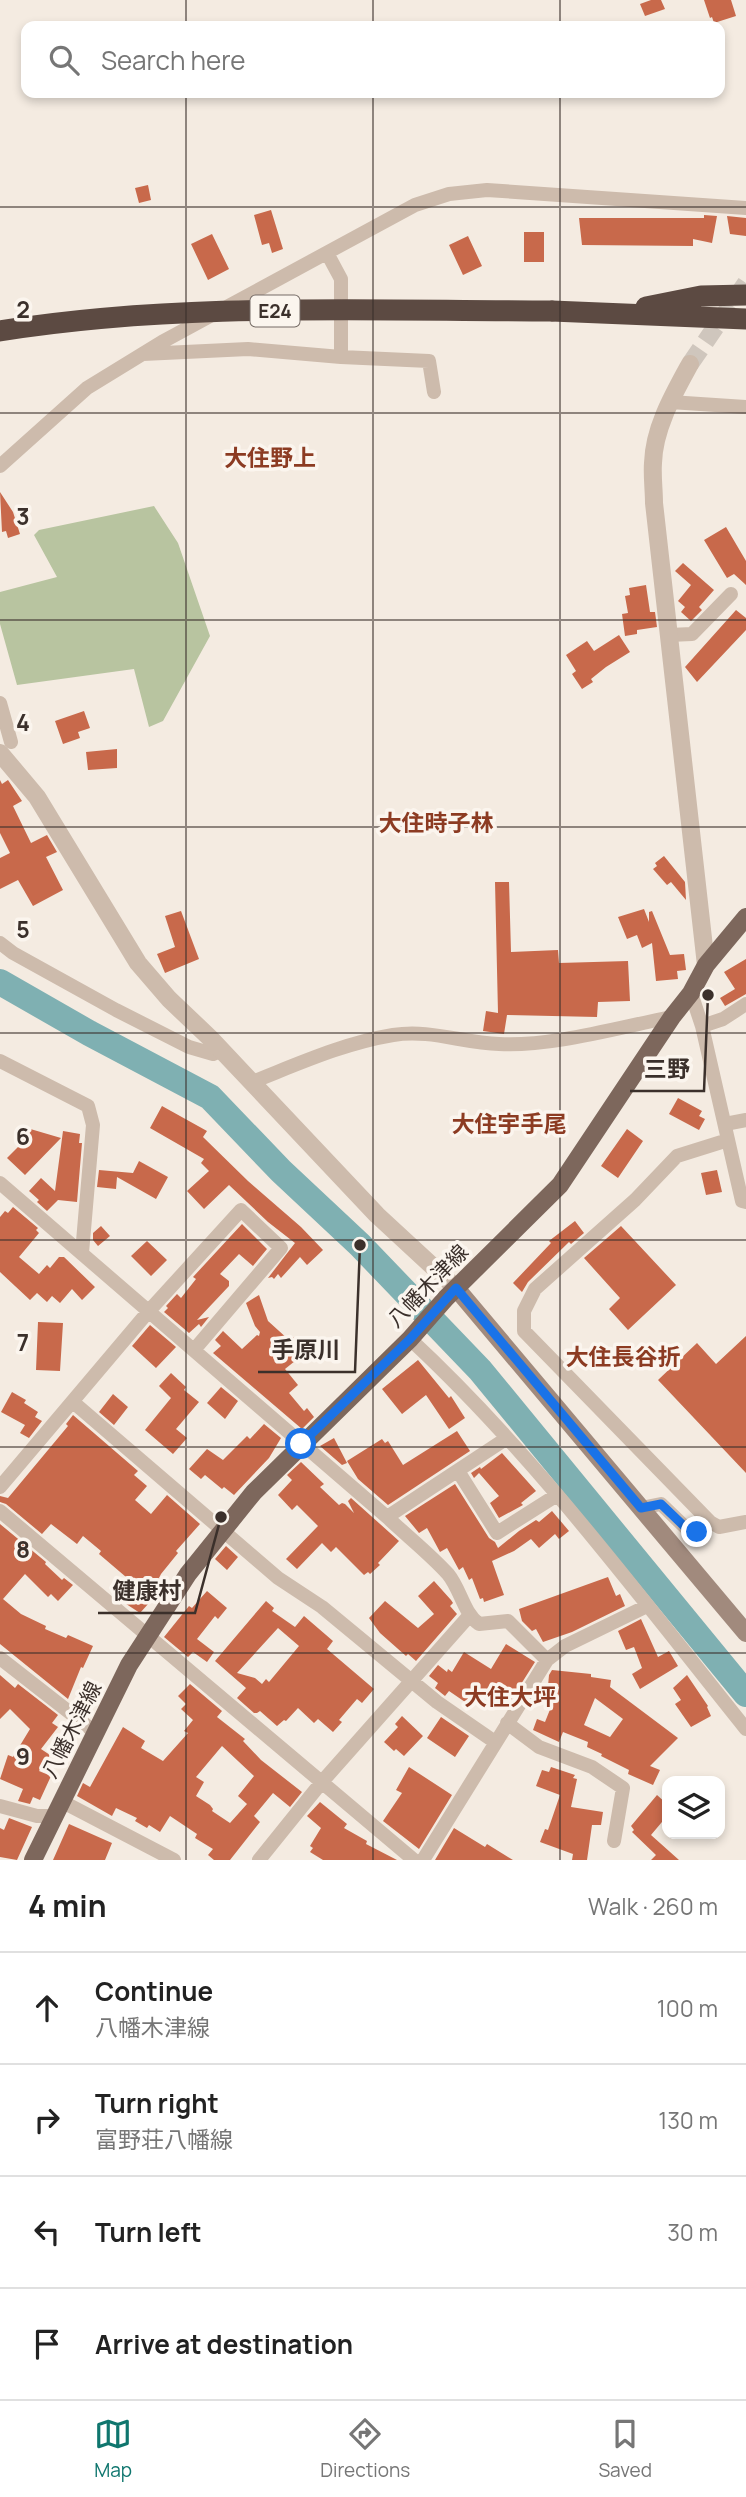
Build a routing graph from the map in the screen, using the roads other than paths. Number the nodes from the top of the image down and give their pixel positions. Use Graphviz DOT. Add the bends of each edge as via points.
graph roads {
  1 [pos="746,208"];
  2 [pos="327,253"];
  3 [pos="746,295"];
  4 [pos="746,307"];
  5 [pos="641,308"];
  6 [pos="552,311"];
  7 [pos="746,319"];
  8 [pos="0,331"];
  9 [pos="142,354"];
  10 [pos="341,358"];
  11 [pos="690,364"];
  12 [pos="434,392"];
  13 [pos="670,402"];
  14 [pos="746,407"];
  15 [pos="0,466"];
  16 [pos="731,594"];
  17 [pos="669,635"];
  18 [pos="0,703"];
  19 [pos="5,748"];
  20 [pos="746,917"];
  21 [pos="0,943"];
  22 [pos="706,965"];
  23 [pos="691,993"];
  24 [pos="746,1004"];
  25 [pos="672,1017"];
  26 [pos="702,1026"];
  27 [pos="222,1050"];
  28 [pos="0,1061"];
  29 [pos="251,1082"];
  30 [pos="746,1120"];
  31 [pos="724,1124"];
  32 [pos="729,1140"];
  33 [pos="0,1183"];
  34 [pos="746,1202"];
  35 [pos="82,1253"];
  36 [pos="451,1293"];
  37 [pos="148,1312"];
  38 [pos="412,1336"];
  39 [pos="194,1350"];
  40 [pos="73,1402"];
  41 [pos="508,1438"];
  42 [pos="301,1444"];
  43 [pos="458,1471"];
  44 [pos="0,1487"];
  45 [pos="556,1495"];
  46 [pos="641,1508"];
  47 [pos="0,1511"];
  48 [pos="387,1517"];
  49 [pos="710,1522"];
  50 [pos="746,1522"];
  51 [pos="221,1531"];
  52 [pos="647,1606"];
  53 [pos="469,1616"];
  54 [pos="746,1633"];
  55 [pos="147,1636"];
  56 [pos="0,1658"];
  57 [pos="547,1660"];
  58 [pos="412,1682"];
  59 [pos="507,1723"];
  60 [pos="746,1729"];
  61 [pos="96,1733"];
  62 [pos="495,1742"];
  63 [pos="321,1783"];
  64 [pos="0,1806"];
  65 [pos="58,1808"];
  66 [pos="614,1841"];
  67 [pos="33,1860"];
  68 [pos="174,1860"];
  69 [pos="259,1860"];
  70 [pos="414,1860"];
  71 [pos="423,1860"];
  1 -- 2 [label="street" via="487,190 449,194 415,205"];
  2 -- 9 [label="street"];
  2 -- 10 [label="street" via="341,279"];
  3 -- 5 [label="highway" via="701,296"];
  4 -- 5 [label="highway, E24"];
  5 -- 6 [label="highway, E24"];
  6 -- 7 [label="highway, E24"];
  6 -- 8 [label="highway, E24, bridge" via="205,312"];
  9 -- 10 [label="street" via="248,349"];
  9 -- 15 [label="street" via="87,387"];
  10 -- 12 [label="street" via="429,361"];
  11 -- 13 [label="street"];
  13 -- 14 [label="street"];
  13 -- 17 [label="street" via="653,462"];
  16 -- 17 [label="street" via="692,634"];
  17 -- 22 [label="street"];
  18 -- 19 [label="street"];
  19 -- 27 [label="street" via="138,963"];
  20 -- 22 [label="main road, 八幡木津線"];
  21 -- 27 [label="street" via="189,1047 213,1054"];
  22 -- 23 [label="main road, 八幡木津線"];
  23 -- 25 [label="main road, 八幡木津線"];
  23 -- 26 [label="street"];
  24 -- 26 [label="street" via="723,1020"];
  25 -- 29 [label="street" via="534,1043 497,1045 421,1032 393,1035 337,1048"];
  25 -- 36 [label="main road, 八幡木津線" via="560,1185"];
  26 -- 31 [label="street"];
  27 -- 29 [label="street"];
  28 -- 35 [label="street" via="88,1106 93,1125"];
  29 -- 36 [label="street"];
  30 -- 31 [label="street"];
  31 -- 32 [label="street"];
  32 -- 34 [label="street" via="742,1201"];
  32 -- 49 [label="street" via="677,1156 535,1289 524,1311 524,1331"];
  33 -- 35 [label="street"];
  35 -- 37 [label="street"];
  36 -- 38 [label="main road, 八幡木津線"];
  36 -- 46 [label="main road"];
  37 -- 39 [label="street"];
  37 -- 39 [label="street" via="241,1210 281,1248"];
  37 -- 40 [label="street"];
  38 -- 41 [label="street"];
  38 -- 42 [label="main road, 八幡木津線"];
  39 -- 42 [label="street"];
  40 -- 44 [label="street"];
  40 -- 51 [label="street"];
  41 -- 43 [label="street"];
  41 -- 45 [label="street"];
  42 -- 48 [label="street"];
  42 -- 51 [label="main road, 八幡木津線"];
  43 -- 45 [label="street" via="497,1533"];
  43 -- 48 [label="street"];
  45 -- 52 [label="street"];
  46 -- 49 [label="street" via="661,1504 686,1528 697,1532"];
  46 -- 54 [label="main road"];
  47 -- 55 [label="street"];
  48 -- 53 [label="street" via="447,1574"];
  49 -- 50 [label="street" via="719,1527"];
  51 -- 55 [label="main road, 八幡木津線"];
  51 -- 58 [label="street"];
  52 -- 57 [label="street" via="565,1646"];
  52 -- 60 [label="street"];
  53 -- 57 [label="street" via="479,1624 508,1621"];
  53 -- 58 [label="street"];
  55 -- 61 [label="main road, 八幡木津線"];
  55 -- 63 [label="street"];
  56 -- 61 [label="street"];
  57 -- 59 [label="street"];
  58 -- 62 [label="street"];
  58 -- 63 [label="street"];
  59 -- 62 [label="street"];
  59 -- 66 [label="street" via="539,1747 592,1767 623,1788"];
  61 -- 65 [label="main road, 八幡木津線"];
  62 -- 71 [label="street"];
  63 -- 69 [label="street"];
  63 -- 70 [label="street"];
  64 -- 65 [label="street" via="37,1816"];
  65 -- 67 [label="main road, 八幡木津線"];
  65 -- 68 [label="street"];
}
